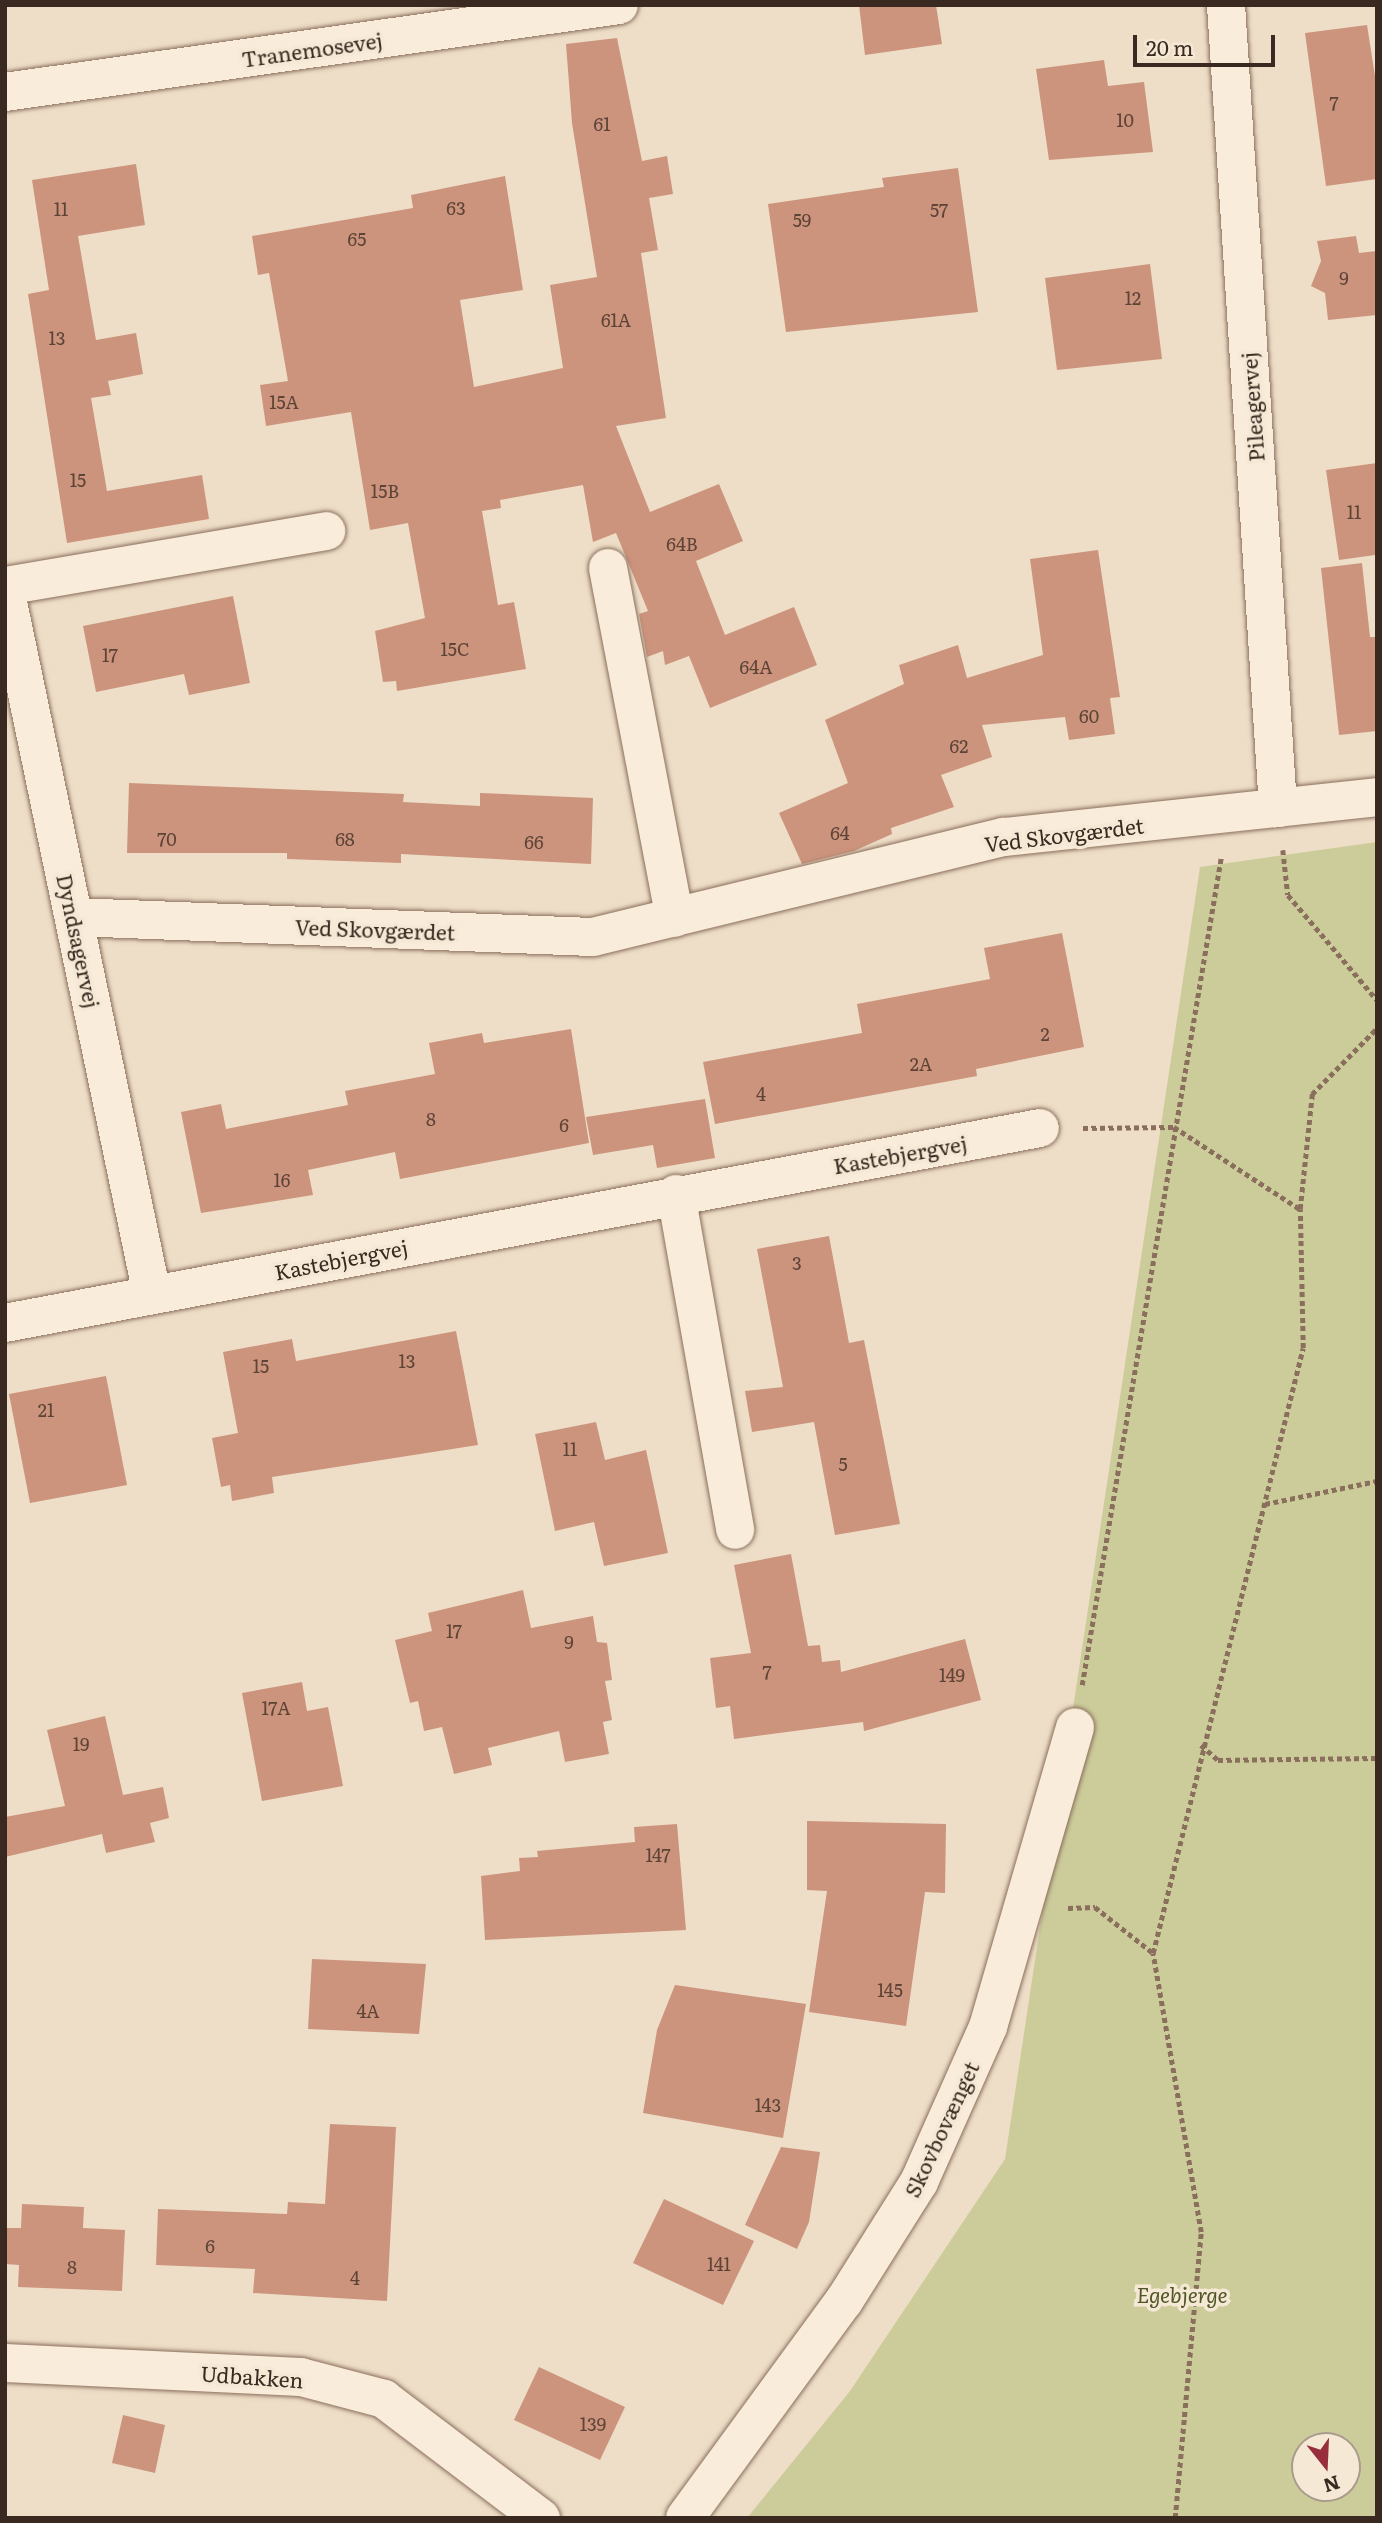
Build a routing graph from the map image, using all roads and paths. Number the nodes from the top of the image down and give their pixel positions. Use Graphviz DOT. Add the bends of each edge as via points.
graph roads {
  1 [pos="619,5"];
  2 [pos="1226,5"];
  3 [pos="5,92"];
  4 [pos="326,531"];
  5 [pos="608,568"];
  6 [pos="5,587"];
  7 [pos="1377,797"];
  8 [pos="1278,808"];
  9 [pos="1228,816"];
  10 [pos="74,917"];
  11 [pos="675,918"];
  12 [pos="1377,1000"];
  13 [pos="1377,1028"];
  14 [pos="1174,1127"];
  15 [pos="1040,1128"];
  16 [pos="676,1194"];
  17 [pos="1300,1209"];
  18 [pos="152,1295"];
  19 [pos="5,1323"];
  20 [pos="1377,1481"];
  21 [pos="1265,1504"];
  22 [pos="735,1530"];
  23 [pos="1074,1727"];
  24 [pos="1201,1745"];
  25 [pos="1377,1758"];
  26 [pos="1021,1911"];
  27 [pos="1153,1953"];
  28 [pos="5,2363"];
  29 [pos="541,2518"];
  30 [pos="685,2518"];
  31 [pos="1175,2518"];
  1 -- 3 [label="street, Tranemosevej"];
  2 -- 8 [label="street, Pileagervej"];
  4 -- 6 [label="street, Dyndsagervej"];
  5 -- 11 [label="street"];
  6 -- 10 [label="street, Dyndsagervej"];
  7 -- 8 [label="street, Ved Skovgærdet"];
  8 -- 9 [label="street, Ved Skovgærdet"];
  8 -- 12 [label="path" via="1288,895"];
  9 -- 11 [label="street, Ved Skovgærdet" via="1004,837"];
  9 -- 14 [label="path"];
  10 -- 11 [label="street, Ved Skovgærdet" via="593,937"];
  10 -- 18 [label="street, Dyndsagervej"];
  13 -- 17 [label="path" via="1312,1094"];
  14 -- 15 [label="path"];
  14 -- 17 [label="path"];
  14 -- 23 [label="path"];
  15 -- 16 [label="street, Kastebjergvej"];
  16 -- 18 [label="street, Kastebjergvej"];
  16 -- 22 [label="street"];
  17 -- 21 [label="path" via="1303,1348"];
  18 -- 19 [label="street, Kastebjergvej"];
  20 -- 21 [label="path"];
  21 -- 24 [label="path"];
  23 -- 26 [label="street, Skovbovænget"];
  24 -- 25 [label="path" via="1218,1760"];
  24 -- 27 [label="path"];
  26 -- 27 [label="path" via="1095,1907"];
  26 -- 30 [label="street, Skovbovænget" via="988,2027 919,2182 844,2301"];
  27 -- 31 [label="path" via="1201,2232"];
  28 -- 29 [label="street, Udbakken" via="301,2376 383,2399"];
}
